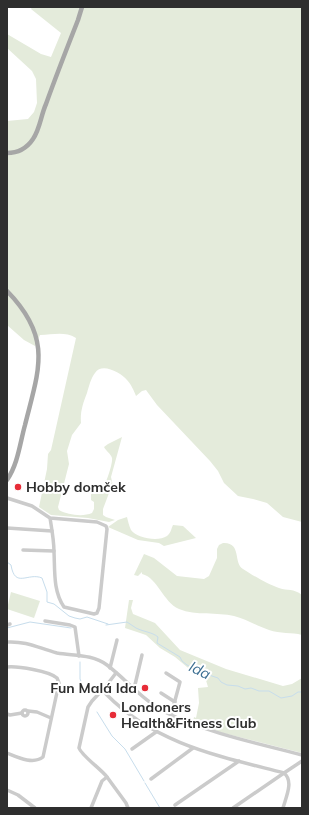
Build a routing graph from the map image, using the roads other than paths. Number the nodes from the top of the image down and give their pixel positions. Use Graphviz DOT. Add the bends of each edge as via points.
graph roads {
  1 [pos="82,7"];
  2 [pos="7,153"];
  3 [pos="7,291"];
  4 [pos="7,480"];
  5 [pos="7,498"];
  6 [pos="50,518"];
  7 [pos="7,528"];
  8 [pos="52,531"];
  9 [pos="23,550"];
  10 [pos="54,552"];
  11 [pos="46,621"];
  12 [pos="118,640"];
  13 [pos="7,642"];
  14 [pos="142,654"];
  15 [pos="79,656"];
  16 [pos="7,667"];
  17 [pos="109,667"];
  18 [pos="166,673"];
  19 [pos="116,674"];
  20 [pos="106,686"];
  21 [pos="134,689"];
  22 [pos="161,693"];
  23 [pos="175,702"];
  24 [pos="7,714"];
  25 [pos="171,715"];
  26 [pos="51,718"];
  27 [pos="156,732"];
  28 [pos="193,748"];
  29 [pos="132,749"];
  30 [pos="7,753"];
  31 [pos="302,755"];
  32 [pos="302,760"];
  33 [pos="239,761"];
  34 [pos="284,773"];
  35 [pos="107,777"];
  36 [pos="152,779"];
  37 [pos="7,790"];
  38 [pos="175,805"];
  39 [pos="35,808"];
  40 [pos="91,808"];
  41 [pos="128,808"];
  42 [pos="233,808"];
  43 [pos="283,808"];
  1 -- 2 [label="main road" via="35,136 24,148"];
  3 -- 4 [label="main road" via="30,320 37,337 39,352 37,376 13,468"];
  5 -- 6 [label="street" via="32,506"];
  6 -- 8 [label="street"];
  6 -- 10 [label="street" via="97,522 106,526 97,613 64,607 56,588"];
  7 -- 8 [label="street"];
  8 -- 10 [label="street"];
  9 -- 10 [label="street"];
  11 -- 15 [label="street" via="75,627"];
  12 -- 17 [label="street"];
  13 -- 15 [label="street" via="26,643 54,652"];
  14 -- 21 [label="street"];
  15 -- 17 [label="street" via="93,658"];
  16 -- 26 [label="street" via="21,666 57,678 59,683"];
  17 -- 19 [label="street"];
  18 -- 23 [label="street" via="180,682"];
  19 -- 20 [label="street"];
  19 -- 21 [label="street"];
  20 -- 27 [label="street" via="107,695 130,715"];
  20 -- 35 [label="street" via="91,703 80,750"];
  21 -- 25 [label="street"];
  22 -- 23 [label="street"];
  23 -- 25 [label="street"];
  24 -- 26 [label="street" via="23,717 28,715 28,711"];
  25 -- 31 [label="street" via="220,733"];
  26 -- 30 [label="street" via="42,758 23,759"];
  27 -- 28 [label="street"];
  27 -- 29 [label="street"];
  28 -- 33 [label="street"];
  28 -- 36 [label="street"];
  32 -- 34 [label="street"];
  33 -- 34 [label="street"];
  33 -- 38 [label="street"];
  34 -- 42 [label="street"];
  34 -- 43 [label="street" via="289,780"];
  35 -- 40 [label="street" via="102,781"];
  35 -- 41 [label="street"];
  37 -- 39 [label="street"];
}
